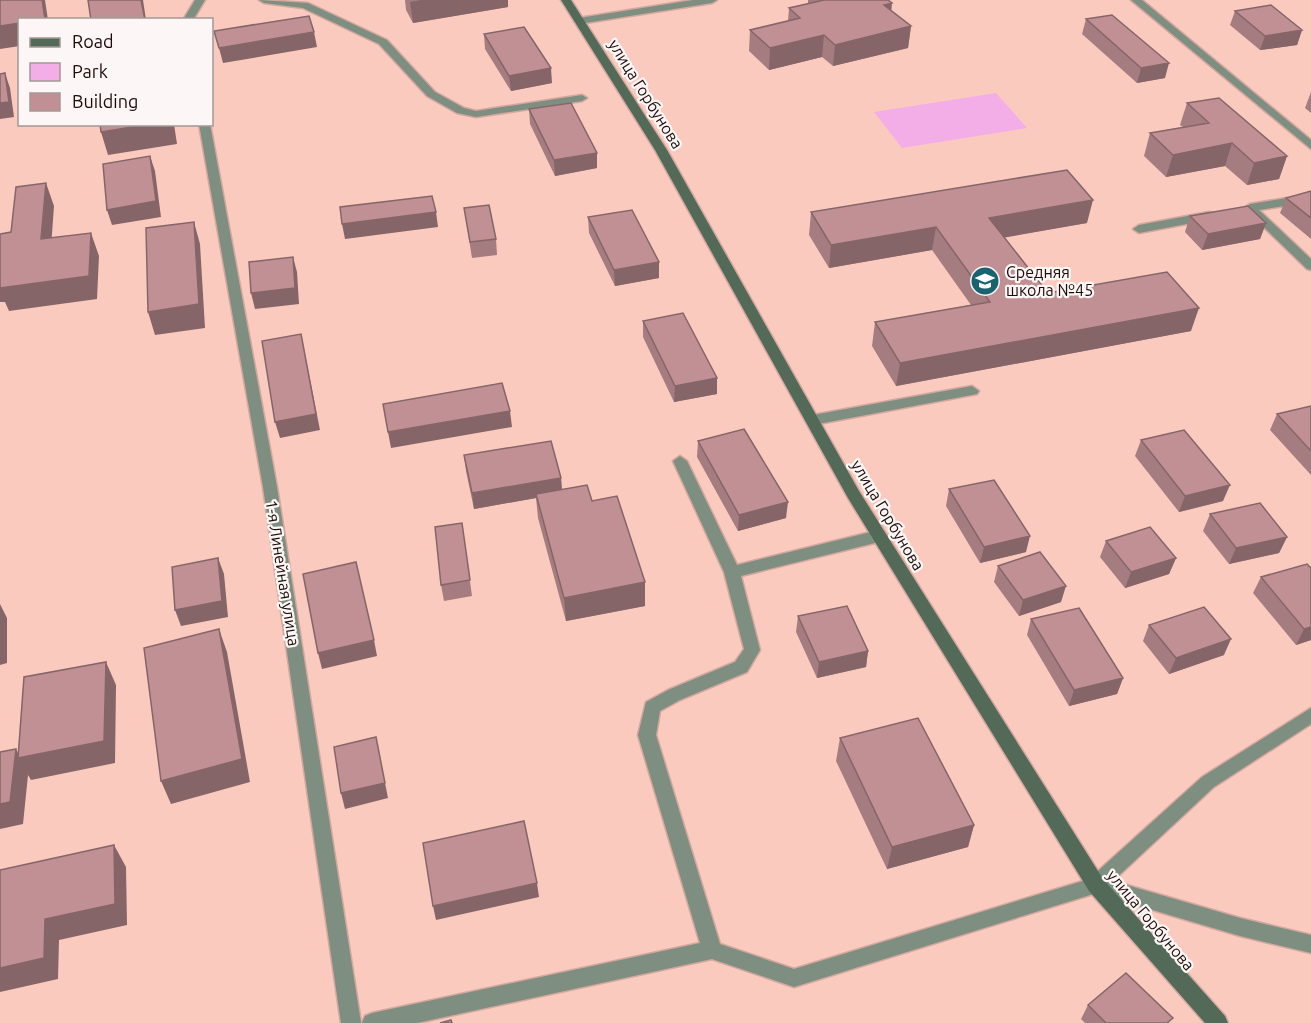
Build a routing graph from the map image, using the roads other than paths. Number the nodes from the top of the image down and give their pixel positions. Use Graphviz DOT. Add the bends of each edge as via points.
graph roads {
  1 [pos="200,0"];
  2 [pos="264,0"];
  3 [pos="566,0"];
  4 [pos="712,0"];
  5 [pos="1136,0"];
  6 [pos="189,18"];
  7 [pos="579,21"];
  8 [pos="582,98"];
  9 [pos="204,126"];
  10 [pos="1311,146"];
  11 [pos="1311,198"];
  12 [pos="1217,214"];
  13 [pos="1139,229"];
  14 [pos="1311,266"];
  15 [pos="972,391"];
  16 [pos="813,420"];
  17 [pos="680,461"];
  18 [pos="879,537"];
  19 [pos="732,572"];
  20 [pos="1311,714"];
  21 [pos="1096,885"];
  22 [pos="1311,944"];
  23 [pos="712,950"];
  24 [pos="351,1023"];
  25 [pos="372,1023"];
  26 [pos="1218,1023"];
  1 -- 6 [label="street"];
  2 -- 8 [label="street" via="305,5 383,42 430,94 461,111 476,114"];
  3 -- 7 [label="street, улица Горбунова"];
  4 -- 7 [label="street"];
  5 -- 10 [label="street"];
  7 -- 16 [label="street, улица Горбунова" via="661,150"];
  9 -- 24 [label="street, 1-я Линейная улица" via="270,487"];
  11 -- 14 [label="street" via="1245,209"];
  12 -- 13 [label="street"];
  15 -- 16 [label="street"];
  16 -- 18 [label="street, улица Горбунова"];
  17 -- 19 [label="street"];
  18 -- 19 [label="street"];
  18 -- 21 [label="street, улица Горбунова"];
  19 -- 23 [label="street" via="752,650 741,667 652,707 647,735"];
  20 -- 21 [label="street" via="1208,782"];
  21 -- 22 [label="street"];
  21 -- 23 [label="street" via="794,978"];
  21 -- 26 [label="street, улица Горбунова"];
  23 -- 25 [label="street"];
}
